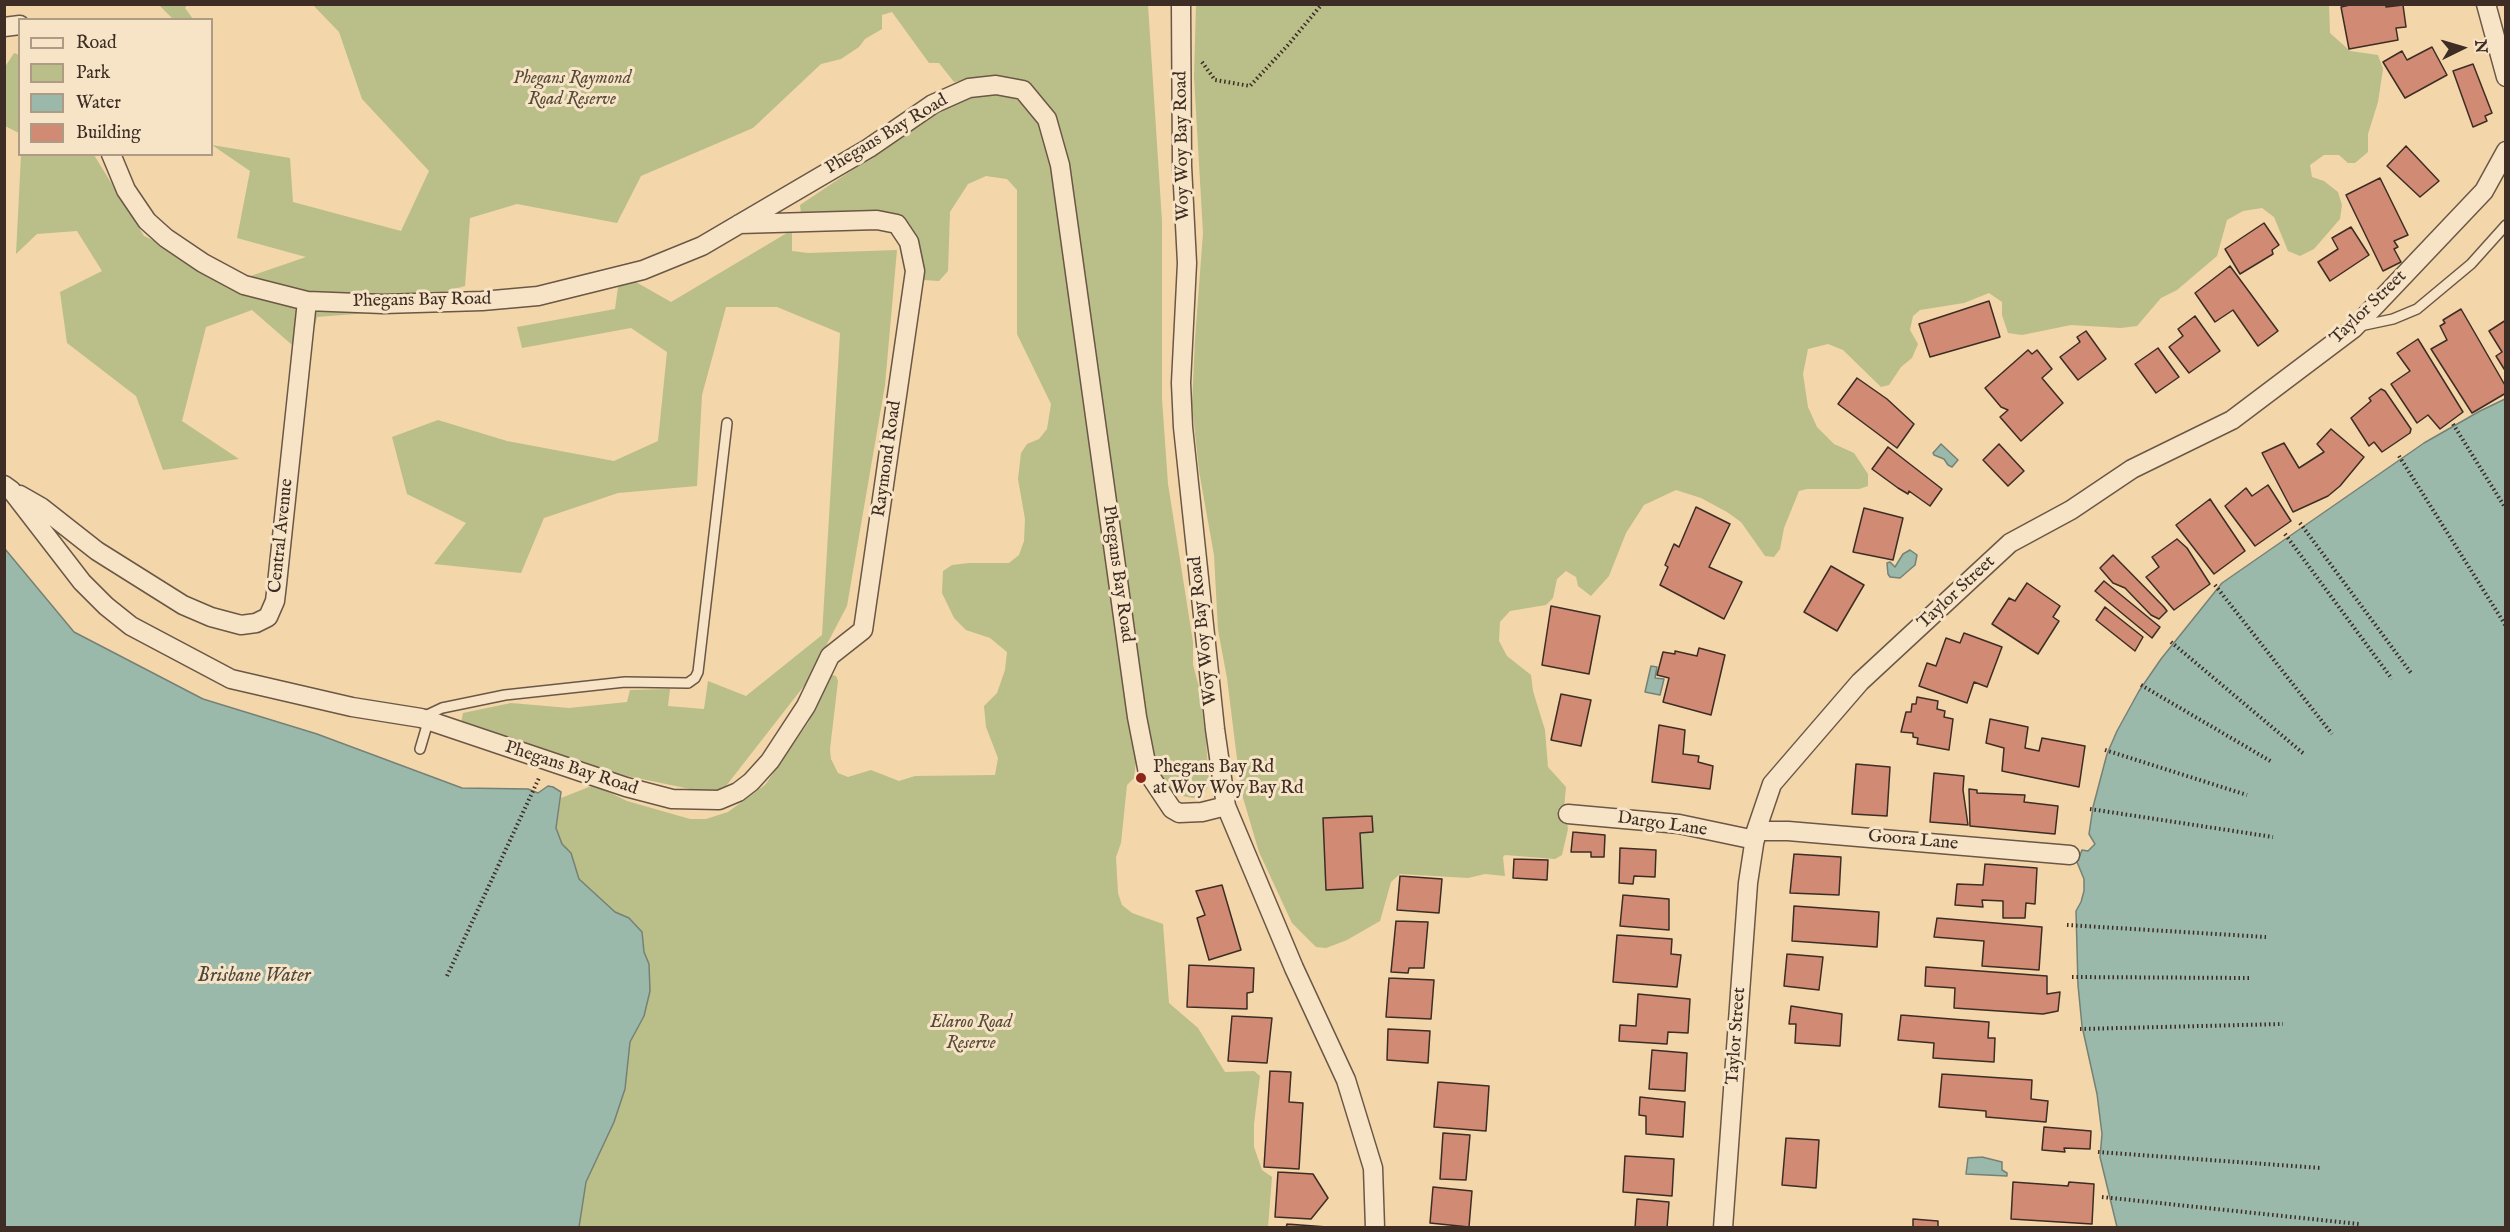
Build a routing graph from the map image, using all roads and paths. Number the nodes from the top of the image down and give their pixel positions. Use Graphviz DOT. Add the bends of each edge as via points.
graph roads {
  1 [pos="1181,4"];
  2 [pos="1322,4"];
  3 [pos="2486,4"];
  4 [pos="1201,61"];
  5 [pos="2505,77"];
  6 [pos="2505,151"];
  7 [pos="112,156"];
  8 [pos="738,224"];
  9 [pos="2505,225"];
  10 [pos="307,301"];
  11 [pos="2354,328"];
  12 [pos="727,423"];
  13 [pos="2453,424"];
  14 [pos="2399,456"];
  15 [pos="8,487"];
  16 [pos="2505,509"];
  17 [pos="2300,523"];
  18 [pos="2285,534"];
  19 [pos="2215,585"];
  20 [pos="2505,626"];
  21 [pos="2171,642"];
  22 [pos="2411,673"];
  23 [pos="2392,679"];
  24 [pos="2141,685"];
  25 [pos="425,720"];
  26 [pos="2332,734"];
  27 [pos="420,749"];
  28 [pos="2105,750"];
  29 [pos="2304,754"];
  30 [pos="547,761"];
  31 [pos="2272,762"];
  32 [pos="2247,795"];
  33 [pos="719,800"];
  34 [pos="1226,806"];
  35 [pos="2090,809"];
  36 [pos="1568,814"];
  37 [pos="1756,836"];
  38 [pos="2272,837"];
  39 [pos="2070,855"];
  40 [pos="2067,925"];
  41 [pos="2266,937"];
  42 [pos="447,976"];
  43 [pos="2072,977"];
  44 [pos="2249,978"];
  45 [pos="2283,1024"];
  46 [pos="2080,1029"];
  47 [pos="2098,1152"];
  48 [pos="2321,1168"];
  49 [pos="2102,1197"];
  50 [pos="2359,1224"];
  51 [pos="1375,1227"];
  52 [pos="1723,1227"];
  1 -- 34 [label="street, Woy Woy Bay Road" via="1187,263 1181,383 1183,427"];
  2 -- 4 [label="path" via="1250,86 1215,80"];
  3 -- 5 [label="street"];
  6 -- 11 [label="street, Taylor Street" via="2484,191"];
  7 -- 10 [label="street, Phegans Bay Road" via="126,190 147,221 166,238 244,285"];
  8 -- 10 [label="street, Phegans Bay Road" via="702,246 643,270 538,296 482,302"];
  8 -- 33 [label="street, Raymond Road" via="877,220 897,224 909,242 915,271 863,630 830,656 806,706 770,761 738,792"];
  8 -- 34 [label="street, Phegans Bay Road" via="869,148 933,104 969,88 996,85 1023,90 1035,104 1047,119 1060,165 1148,773 1172,809 1179,813"];
  9 -- 11 [label="lane" via="2471,264 2417,309"];
  10 -- 15 [label="street, Central Avenue" via="276,592 268,617 241,625 183,605 97,551 41,507"];
  11 -- 37 [label="street, Taylor Street" via="2232,420 2132,469 2071,510 2010,543 1860,682 1772,783"];
  12 -- 25 [label="lane" via="695,678 688,683 625,682 505,695 442,708"];
  13 -- 16 [label="path"];
  14 -- 20 [label="path"];
  15 -- 25 [label="street, Phegans Bay Road" via="82,582 106,606 131,626 179,653 241,681"];
  17 -- 22 [label="path"];
  18 -- 23 [label="path"];
  19 -- 26 [label="path"];
  21 -- 29 [label="path"];
  24 -- 31 [label="path"];
  25 -- 27 [label="lane"];
  25 -- 30 [label="street, Phegans Bay Road"];
  28 -- 32 [label="path"];
  30 -- 33 [label="street, Phegans Bay Road" via="672,800"];
  30 -- 42 [label="path"];
  34 -- 51 [label="street, Woy Woy Bay Road" via="1346,1080 1373,1168"];
  35 -- 38 [label="path"];
  36 -- 37 [label="street, Dargo Lane"];
  37 -- 39 [label="street, Goora Lane" via="1788,831"];
  37 -- 52 [label="street, Taylor Street" via="1748,883"];
  40 -- 41 [label="path"];
  43 -- 44 [label="path"];
  45 -- 46 [label="path"];
  47 -- 48 [label="path"];
  49 -- 50 [label="path"];
}
